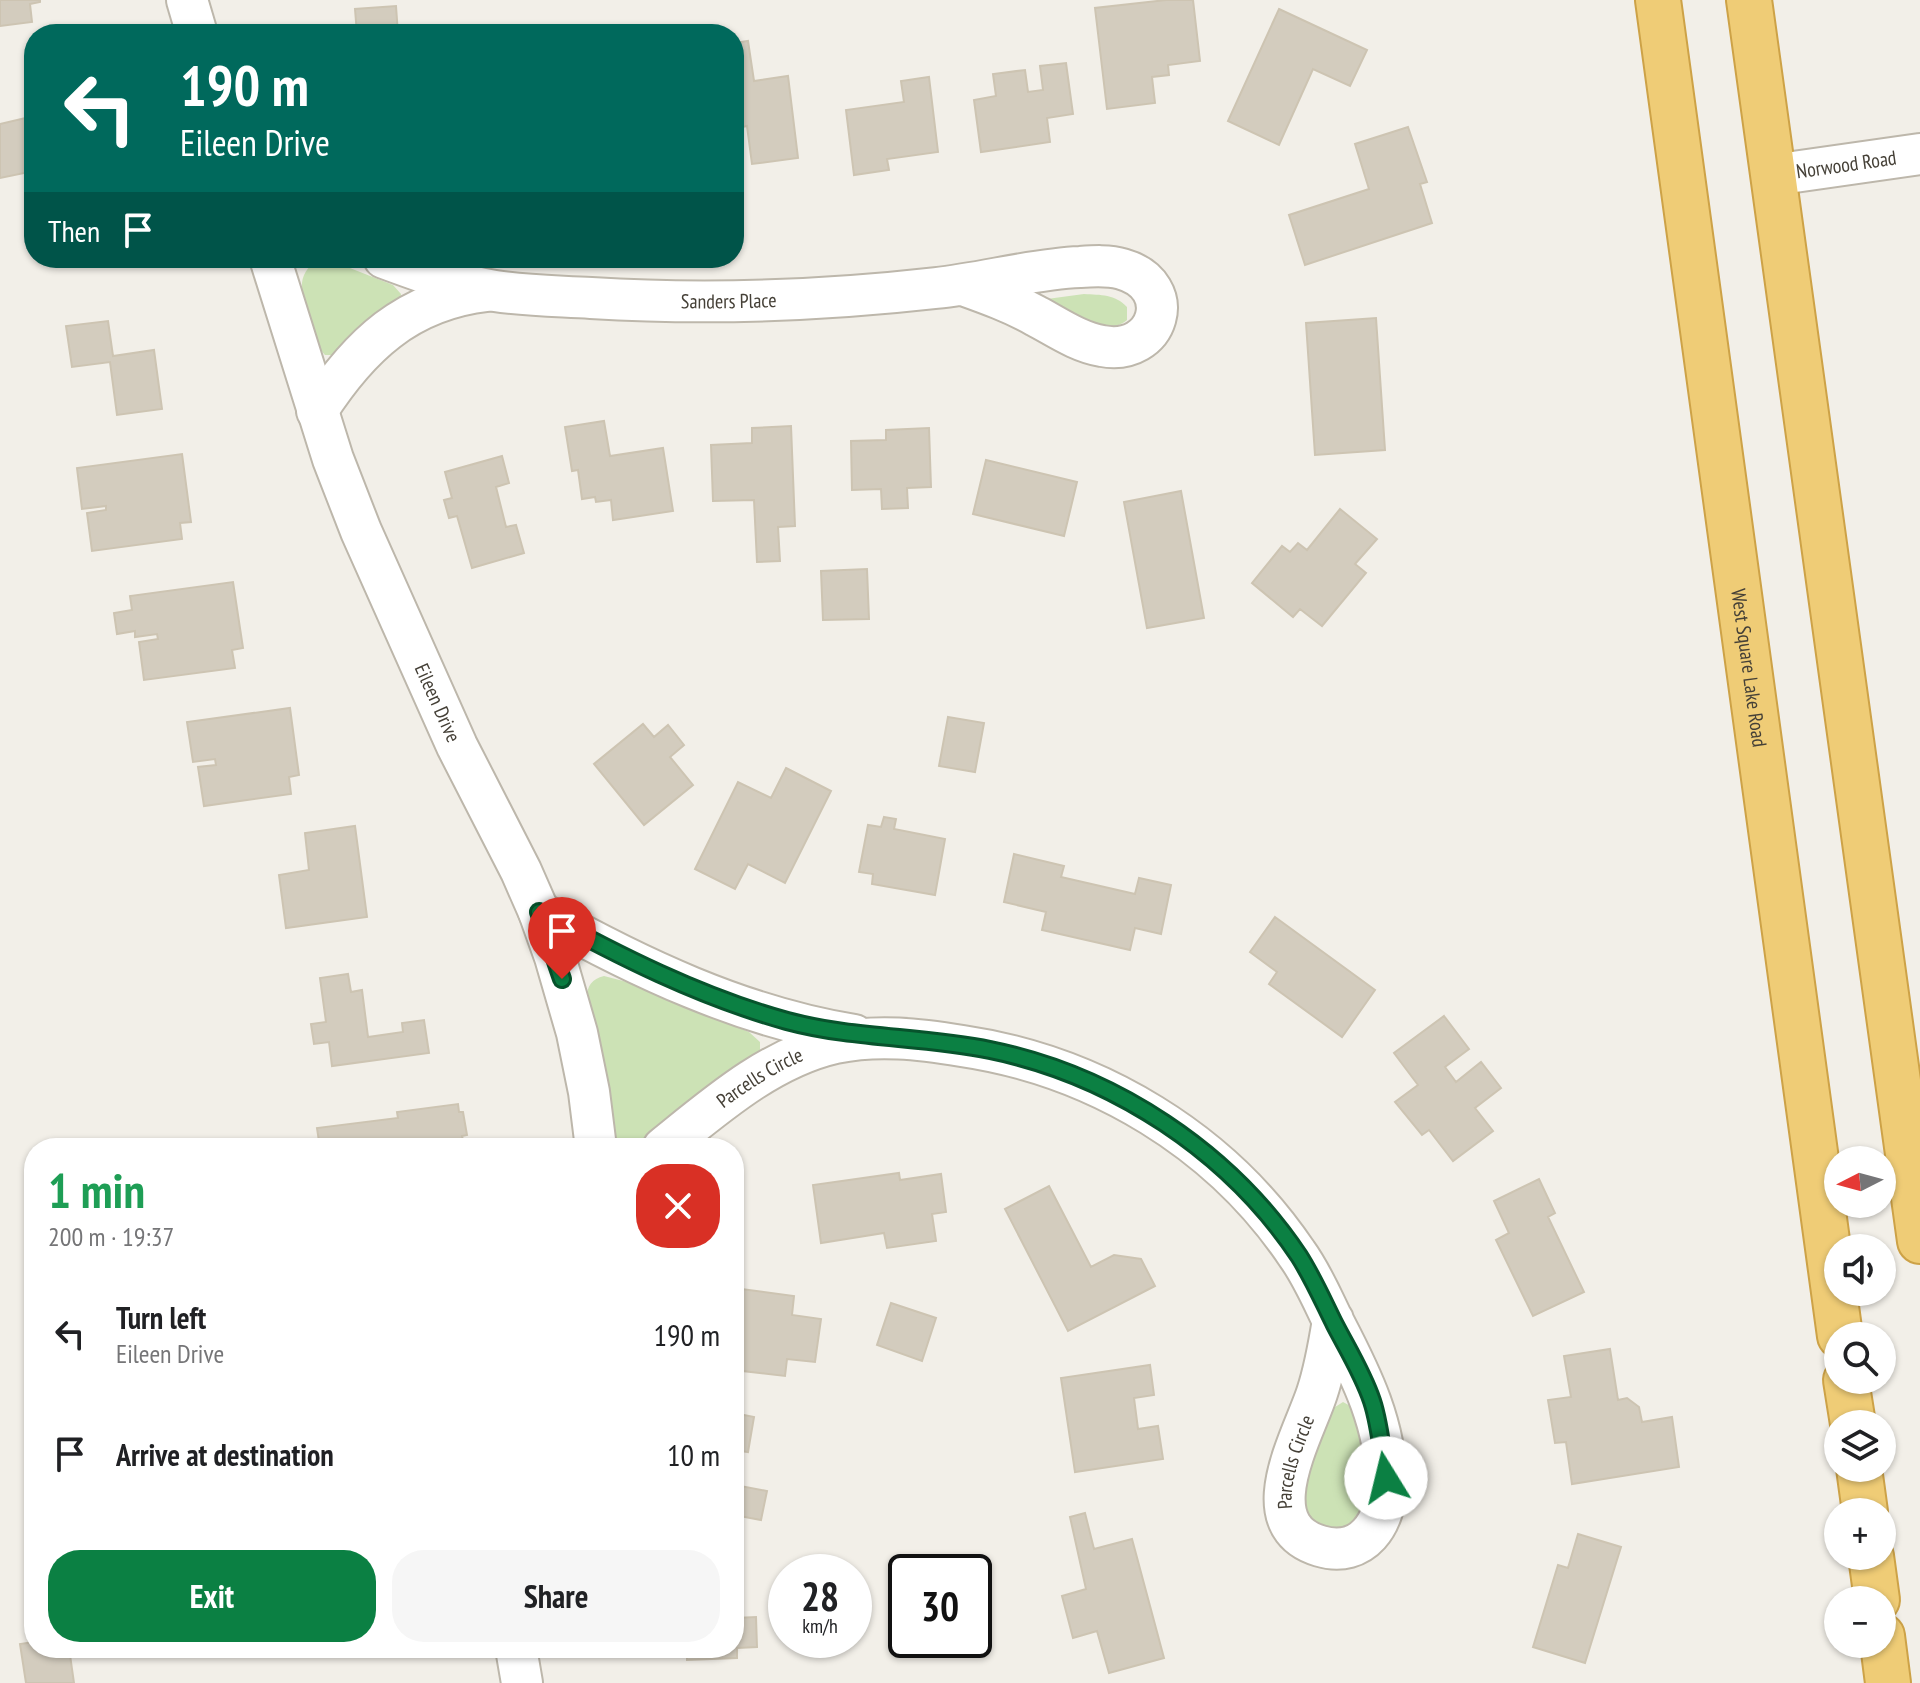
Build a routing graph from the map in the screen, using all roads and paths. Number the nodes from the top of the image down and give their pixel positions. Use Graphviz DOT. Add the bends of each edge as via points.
graph roads {
  1 [pos="187,0"];
  2 [pos="1658,0"];
  3 [pos="1749,0"];
  4 [pos="194,24"];
  5 [pos="1920,154"];
  6 [pos="1773,175"];
  7 [pos="273,268"];
  8 [pos="417,268"];
  9 [pos="963,285"];
  10 [pos="494,291"];
  11 [pos="317,411"];
  12 [pos="539,912"];
  13 [pos="872,1037"];
  14 [pos="595,1138"];
  15 [pos="676,1138"];
  16 [pos="1920,1241"];
  17 [pos="1333,1320"];
  18 [pos="1838,1322"];
  19 [pos="518,1658"];
  20 [pos="1885,1658"];
  21 [pos="522,1683"];
  22 [pos="1888,1683"];
  1 -- 4 [label="street"];
  2 -- 18 [label="highway, West Square Lake Road"];
  3 -- 6 [label="highway"];
  5 -- 6 [label="street, Norwood Road"];
  6 -- 16 [label="highway"];
  7 -- 11 [label="street, Eileen Drive"];
  8 -- 10 [label="street, Sanders Place"];
  9 -- 10 [label="street, Sanders Place" via="779,301 633,301"];
  10 -- 11 [label="street, Sanders Place" via="443,299 401,320 354,361"];
  11 -- 12 [label="street, Eileen Drive" via="400,623"];
  12 -- 13 [label="street, Parcells Circle" via="719,998 789,1022"];
  12 -- 14 [label="street, Eileen Drive" via="577,1033"];
  13 -- 15 [label="street, Parcells Circle" via="781,1063"];
  13 -- 17 [label="street, Parcells Circle" via="920,1039 1029,1060 1155,1116 1215,1161 1271,1218 1311,1276"];
  17 -- 17 [label="street, Parcells Circle" via="1317,1393 1283,1494 1297,1533 1317,1545 1337,1548 1357,1545 1374,1531 1384,1508 1386,1478 1372,1401"];
  19 -- 21 [label="street"];
  20 -- 22 [label="highway"];
}
